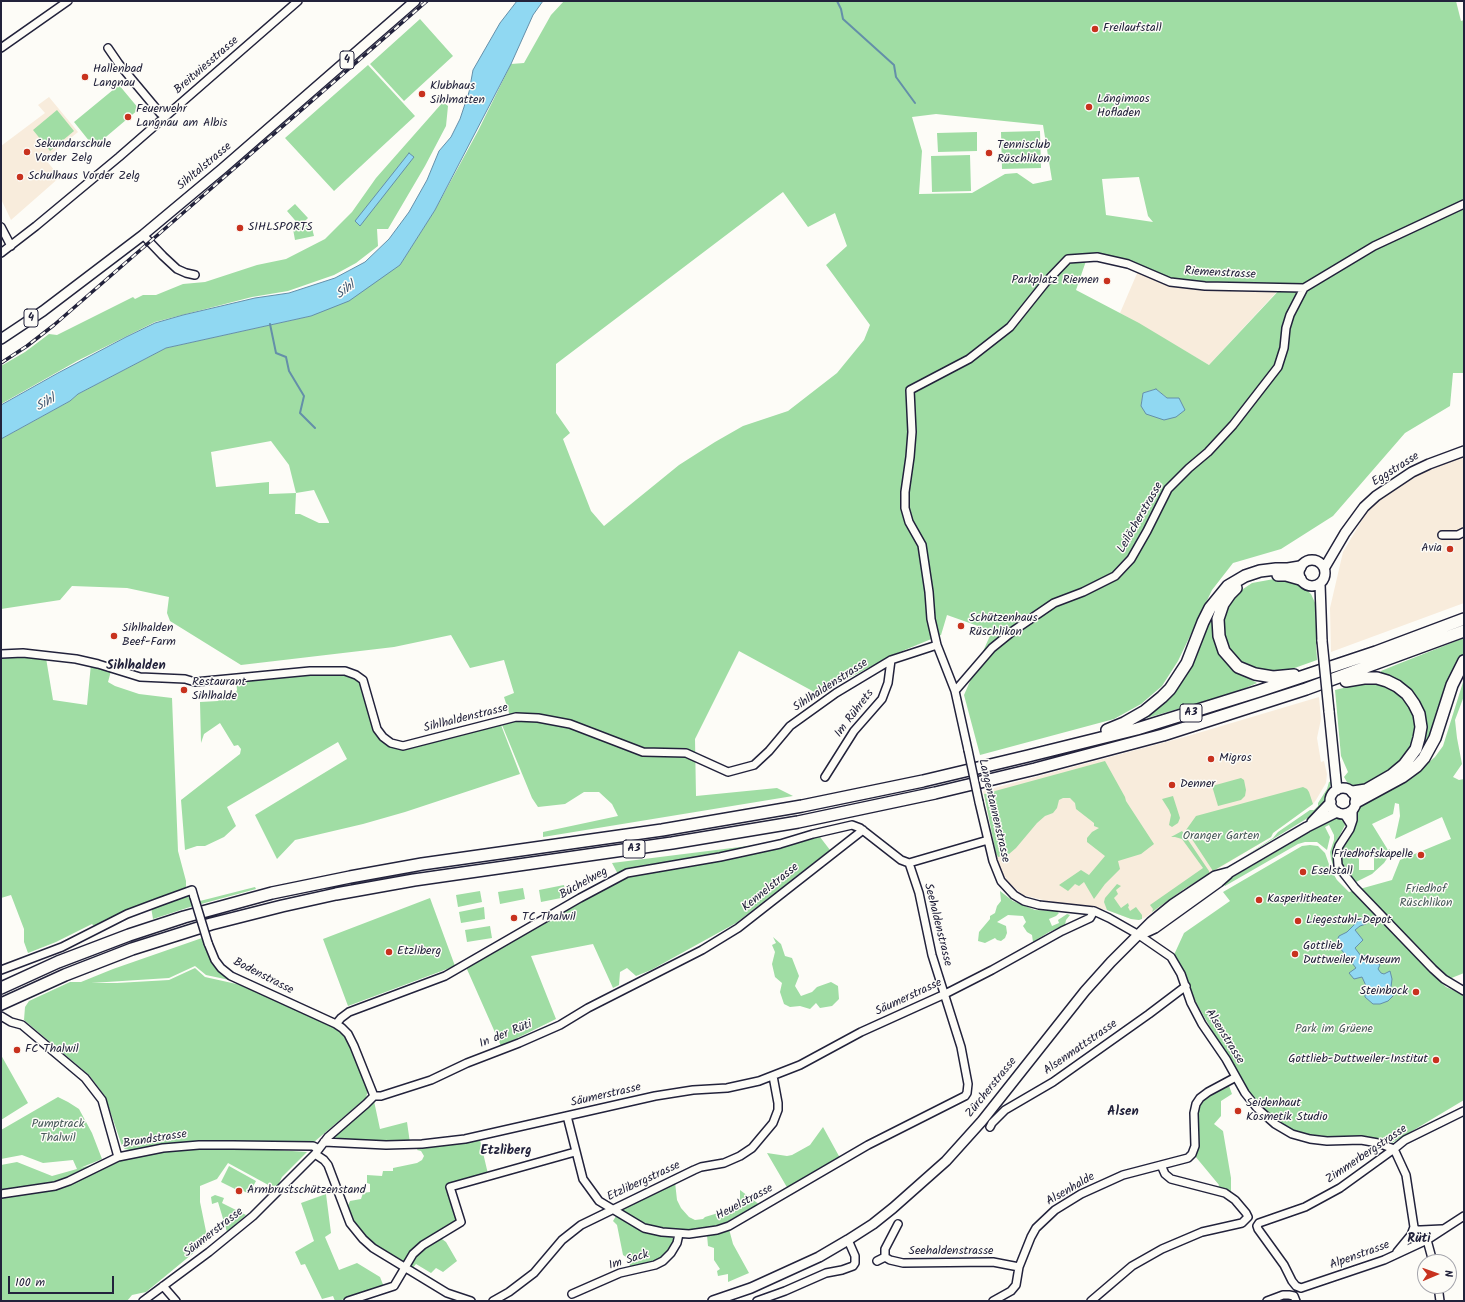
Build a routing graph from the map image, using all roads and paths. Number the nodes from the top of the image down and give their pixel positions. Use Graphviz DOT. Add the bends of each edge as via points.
graph roads {
  1 [pos="68,1"];
  2 [pos="298,1"];
  3 [pos="415,1"];
  4 [pos="1,48"];
  5 [pos="108,48"];
  6 [pos="165,117"];
  7 [pos="1464,204"];
  8 [pos="1,227"];
  9 [pos="143,235"];
  10 [pos="11,246"];
  11 [pos="1,253"];
  12 [pos="1068,259"];
  13 [pos="196,275"];
  14 [pos="1304,288"];
  15 [pos="1,339"];
  16 [pos="1464,451"];
  17 [pos="1464,532"];
  18 [pos="1442,535"];
  19 [pos="1337,545"];
  20 [pos="1317,560"];
  21 [pos="1300,567"];
  22 [pos="1325,567"];
  23 [pos="1304,582"];
  24 [pos="1320,584"];
  25 [pos="1322,607"];
  26 [pos="1464,618"];
  27 [pos="1464,631"];
  28 [pos="937,646"];
  29 [pos="1,654"];
  30 [pos="891,660"];
  31 [pos="1464,661"];
  32 [pos="1317,672"];
  33 [pos="1306,689"];
  34 [pos="955,691"];
  35 [pos="1064,747"];
  36 [pos="824,777"];
  37 [pos="1347,801"];
  38 [pos="1331,802"];
  39 [pos="1308,827"];
  40 [pos="863,830"];
  41 [pos="988,840"];
  42 [pos="909,863"];
  43 [pos="1094,911"];
  44 [pos="1139,935"];
  45 [pos="1,970"];
  46 [pos="641,980"];
  47 [pos="1186,986"];
  48 [pos="1,988"];
  49 [pos="1464,991"];
  50 [pos="945,994"];
  51 [pos="1,1004"];
  52 [pos="1,1016"];
  53 [pos="336,1024"];
  54 [pos="773,1076"];
  55 [pos="1236,1077"];
  56 [pos="374,1096"];
  57 [pos="954,1101"];
  58 [pos="1464,1111"];
  59 [pos="567,1116"];
  60 [pos="990,1127"];
  61 [pos="324,1142"];
  62 [pos="1394,1149"];
  63 [pos="317,1152"];
  64 [pos="575,1152"];
  65 [pos="118,1157"];
  66 [pos="1161,1165"];
  67 [pos="1,1194"];
  68 [pos="613,1209"];
  69 [pos="1464,1216"];
  70 [pos="898,1224"];
  71 [pos="1414,1227"];
  72 [pos="1444,1228"];
  73 [pos="679,1234"];
  74 [pos="848,1240"];
  75 [pos="1427,1240"];
  76 [pos="1396,1254"];
  77 [pos="1431,1254"];
  78 [pos="885,1257"];
  79 [pos="877,1261"];
  80 [pos="405,1267"];
  81 [pos="1019,1267"];
  82 [pos="163,1286"];
  83 [pos="1304,1288"];
  84 [pos="572,1294"];
  85 [pos="1295,1299"];
  86 [pos="143,1301"];
  87 [pos="176,1301"];
  88 [pos="348,1301"];
  89 [pos="471,1301"];
  90 [pos="493,1301"];
  91 [pos="713,1301"];
  92 [pos="757,1301"];
  93 [pos="993,1301"];
  94 [pos="1091,1301"];
  95 [pos="1267,1301"];
  1 -- 4 [label="street"];
  2 -- 6 [label="street, Breitwiesstrasse"];
  3 -- 9 [label="main road, Sihltalstrasse / 4"];
  5 -- 6 [label="street"];
  6 -- 10 [label="street, Breitwiesstrasse"];
  7 -- 14 [label="street" via="1374,246"];
  8 -- 10 [label="street"];
  9 -- 13 [label="street" via="177,269 186,274"];
  9 -- 15 [label="main road, Sihltalstrasse / 4"];
  10 -- 11 [label="street, Breitwiesstrasse"];
  12 -- 14 [label="street, Riemenstrasse" via="1097,257 1128,264 1170,282"];
  12 -- 28 [label="street, Langentannenstrasse" via="1010,327 969,359 910,390 912,432 905,508 909,522 922,545"];
  14 -- 34 [label="street, Leilöcherstrasse" via="1290,315 1278,367 1233,425 1168,489 1131,559 1114,576 1054,603 1013,631 992,648"];
  16 -- 19 [label="main road, Eggstrasse" via="1412,472 1386,488 1364,507"];
  17 -- 18 [label="street" via="1458,535"];
  19 -- 20 [label="main road, Eggstrasse"];
  19 -- 22 [label="main road, Eggstrasse"];
  20 -- 21 [label="main road" via="1307,560"];
  20 -- 22 [label="main road"];
  21 -- 23 [label="main road" via="1299,573"];
  21 -- 35 [label="highway" via="1260,571 1244,576 1228,586 1210,608 1182,672 1162,697 1124,723"];
  22 -- 24 [label="main road" via="1325,576"];
  23 -- 24 [label="main road" via="1316,586"];
  23 -- 25 [label="main road"];
  23 -- 32 [label="highway" via="1286,575 1270,575 1252,579 1238,586 1221,608 1219,636 1230,659 1248,672 1273,677"];
  24 -- 25 [label="main road"];
  25 -- 37 [label="main road, bridge" via="1322,641 1335,766"];
  26 -- 32 [label="highway, A3"];
  27 -- 33 [label="highway, A3"];
  28 -- 30 [label="street, Sihlhaldenstrasse"];
  28 -- 34 [label="street, Langentannenstrasse"];
  29 -- 30 [label="street, Sihlhaldenstrasse" via="23,653 76,659 140,677 195,682 310,671 345,671 363,680 377,729 390,743 403,746 516,717 538,718 570,724 643,752 686,753 728,772 754,765 790,726 836,693"];
  30 -- 36 [label="street, Im Rührets" via="888,683 882,699 854,731"];
  31 -- 37 [label="highway" via="1452,684 1435,738 1424,758 1402,777"];
  32 -- 35 [label="highway, A3" via="1170,719"];
  33 -- 37 [label="highway" via="1360,678 1380,679 1401,688 1416,707 1420,718 1420,734 1410,759 1385,780"];
  33 -- 51 [label="highway, A3" via="1163,735 992,780 869,808 672,843 414,880 282,906 211,924 132,949 64,975"];
  34 -- 41 [label="street, Langentannenstrasse, bridge"];
  35 -- 48 [label="highway, A3" via="923,781 789,809 422,864 278,891 130,935"];
  37 -- 38 [label="main road, Zürcherstrasse" via="1331,796"];
  37 -- 38 [label="main road" via="1333,809"];
  37 -- 39 [label="main road, Zürcherstrasse"];
  37 -- 49 [label="street" via="1351,826 1337,852 1338,864 1345,877 1444,979"];
  38 -- 39 [label="main road, Zürcherstrasse"];
  39 -- 44 [label="main road, Zürcherstrasse" via="1230,872 1215,876 1179,900"];
  40 -- 42 [label="street" via="901,860"];
  40 -- 46 [label="street, Kennelstrasse" via="738,928"];
  40 -- 53 [label="street, Büchelweg" via="857,825 852,825 720,857 627,873 445,976 349,1012"];
  41 -- 42 [label="street"];
  41 -- 43 [label="street, Langentannenstrasse" via="996,871 1014,895 1039,905"];
  42 -- 50 [label="street, Seehaldenstrasse" via="919,893 930,950"];
  43 -- 44 [label="street, Langentannenstrasse"];
  43 -- 50 [label="street, Säumerstrasse" via="1090,918"];
  44 -- 47 [label="street, Alsenstrasse" via="1171,957"];
  44 -- 74 [label="main road, Zürcherstrasse" via="1085,991 982,1121 946,1161 893,1208"];
  45 -- 53 [label="street, Bodenstrasse, bridge" via="62,947 127,914 192,890 208,943 221,968 231,976"];
  46 -- 56 [label="street, In der Rüti" via="560,1025 519,1043 431,1080"];
  47 -- 55 [label="street, Alsenstrasse" via="1197,1015"];
  47 -- 60 [label="street, Alsenmattstrasse" via="1052,1082 1005,1110"];
  50 -- 54 [label="street, Säumerstrasse"];
  50 -- 57 [label="street, Seehaldenstrasse" via="959,1038 968,1084 965,1096"];
  52 -- 65 [label="street" via="22,1025 88,1082 102,1100"];
  53 -- 56 [label="street, Bodenstrasse" via="351,1039"];
  54 -- 59 [label="street, Säumerstrasse" via="741,1085 668,1094"];
  54 -- 68 [label="street, Etzlibergstrasse" via="778,1110 773,1124 752,1148 732,1160 694,1170"];
  55 -- 62 [label="street" via="1257,1108 1292,1134 1327,1142 1361,1140"];
  55 -- 66 [label="street, Alsenstrasse" via="1208,1092 1196,1104 1192,1154 1184,1160"];
  56 -- 61 [label="street"];
  57 -- 73 [label="street, Heuelstrasse" via="868,1145 729,1226 705,1233"];
  58 -- 62 [label="street, Zimmerbergstrasse" via="1405,1140"];
  59 -- 61 [label="street, Säumerstrasse" via="465,1139 422,1144"];
  59 -- 64 [label="street, Heuelstrasse"];
  61 -- 63 [label="street, Säumerstrasse"];
  62 -- 71 [label="street" via="1406,1175"];
  62 -- 83 [label="street, Zimmerbergstrasse" via="1340,1188 1305,1207 1259,1223 1257,1226 1292,1281 1298,1287"];
  63 -- 65 [label="street, Brandstrasse" via="313,1146 199,1145 164,1148"];
  63 -- 80 [label="street" via="328,1165 350,1223 357,1234 373,1248"];
  63 -- 82 [label="street, Säumerstrasse" via="253,1216"];
  64 -- 68 [label="street, Heuelstrasse" via="583,1180 599,1201"];
  64 -- 80 [label="street" via="450,1187 461,1222 423,1245 413,1254"];
  65 -- 67 [label="street, Brandstrasse" via="70,1181"];
  66 -- 81 [label="street, Alsenhalde" via="1101,1184 1055,1210 1036,1228"];
  66 -- 94 [label="street" via="1171,1179 1225,1193 1236,1200 1248,1217 1242,1223 1202,1232 1162,1249 1132,1266"];
  68 -- 73 [label="street, Heuelstrasse" via="644,1228"];
  68 -- 90 [label="street, Etzlibergstrasse" via="572,1231 534,1273"];
  69 -- 72 [label="street, Alpenstrasse"];
  70 -- 78 [label="street" via="886,1244"];
  71 -- 72 [label="street" via="1416,1230"];
  71 -- 76 [label="street"];
  72 -- 75 [label="street, Alpenstrasse"];
  73 -- 84 [label="street, Im Sack" via="677,1243 663,1261 620,1273"];
  74 -- 91 [label="main road, Zürcherstrasse" via="796,1268"];
  74 -- 92 [label="street" via="855,1256 853,1266 826,1273"];
  75 -- 76 [label="street, Alpenstrasse"];
  75 -- 77 [label="street"];
  76 -- 83 [label="street, Alpenstrasse"];
  78 -- 79 [label="street"];
  78 -- 81 [label="street, Seehaldenstrasse" via="903,1263 993,1262"];
  80 -- 88 [label="street" via="394,1286"];
  80 -- 89 [label="street" via="447,1293"];
  81 -- 93 [label="street" via="1018,1281 1014,1288"];
  82 -- 86 [label="street, Säumerstrasse"];
  82 -- 87 [label="street"];
  85 -- 95 [label="street" via="1286,1295"];
}
